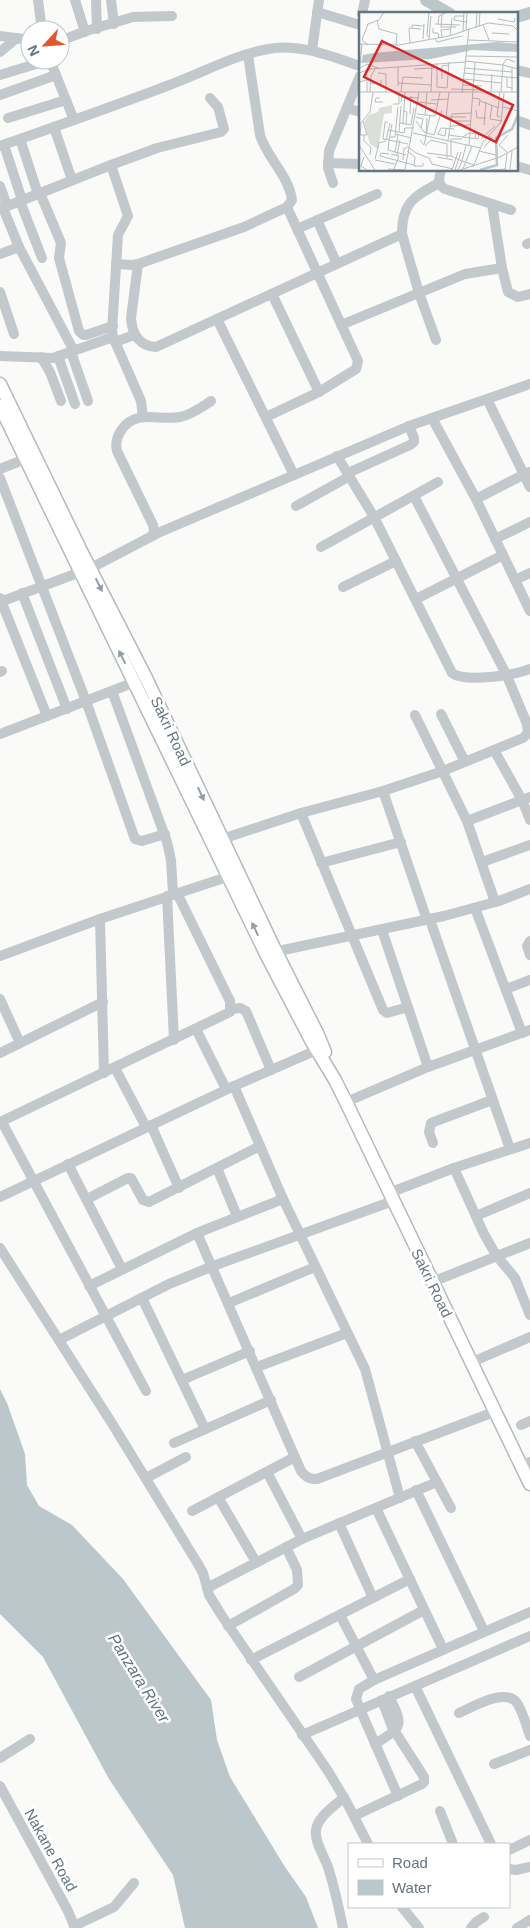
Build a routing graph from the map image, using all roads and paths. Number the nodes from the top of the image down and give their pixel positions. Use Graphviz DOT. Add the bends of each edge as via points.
graph roads {
  1 [pos="38,0"];
  2 [pos="75,0"];
  3 [pos="96,0"];
  4 [pos="111,0"];
  5 [pos="319,0"];
  6 [pos="317,12"];
  7 [pos="172,16"];
  8 [pos="41,20"];
  9 [pos="359,23"];
  10 [pos="114,24"];
  11 [pos="97,29"];
  12 [pos="85,32"];
  13 [pos="0,36"];
  14 [pos="70,37"];
  15 [pos="17,38"];
  16 [pos="20,38"];
  17 [pos="312,50"];
  18 [pos="0,52"];
  19 [pos="248,55"];
  20 [pos="359,66"];
  21 [pos="20,69"];
  22 [pos="54,70"];
  23 [pos="0,75"];
  24 [pos="56,75"];
  25 [pos="359,78"];
  26 [pos="0,95"];
  27 [pos="210,98"];
  28 [pos="66,100"];
  29 [pos="347,108"];
  30 [pos="359,112"];
  31 [pos="8,118"];
  32 [pos="74,120"];
  33 [pos="518,121"];
  34 [pos="530,125"];
  35 [pos="54,127"];
  36 [pos="20,139"];
  37 [pos="2,145"];
  38 [pos="328,163"];
  39 [pos="359,164"];
  40 [pos="111,165"];
  41 [pos="442,171"];
  42 [pos="72,180"];
  43 [pos="332,182"];
  44 [pos="439,183"];
  45 [pos="0,186"];
  46 [pos="39,194"];
  47 [pos="377,194"];
  48 [pos="21,201"];
  49 [pos="492,204"];
  50 [pos="287,207"];
  51 [pos="3,208"];
  52 [pos="511,210"];
  53 [pos="317,220"];
  54 [pos="297,229"];
  55 [pos="402,234"];
  56 [pos="19,247"];
  57 [pos="0,254"];
  58 [pos="42,258"];
  59 [pos="118,264"];
  60 [pos="337,264"];
  61 [pos="135,265"];
  62 [pos="502,268"];
  63 [pos="317,274"];
  64 [pos="0,292"];
  65 [pos="419,293"];
  66 [pos="272,294"];
  67 [pos="530,294"];
  68 [pos="217,319"];
  69 [pos="341,325"];
  70 [pos="113,326"];
  71 [pos="14,334"];
  72 [pos="121,339"];
  73 [pos="436,340"];
  74 [pos="72,351"];
  75 [pos="0,356"];
  76 [pos="58,356"];
  77 [pos="41,357"];
  78 [pos="0,384"];
  79 [pos="530,384"];
  80 [pos="319,392"];
  81 [pos="487,398"];
  82 [pos="60,401"];
  83 [pos="88,401"];
  84 [pos="211,401"];
  85 [pos="75,404"];
  86 [pos="0,406"];
  87 [pos="149,417"];
  88 [pos="266,417"];
  89 [pos="432,418"];
  90 [pos="409,426"];
  91 [pos="337,456"];
  92 [pos="25,459"];
  93 [pos="0,469"];
  94 [pos="527,473"];
  95 [pos="294,474"];
  96 [pos="349,475"];
  97 [pos="0,478"];
  98 [pos="438,482"];
  99 [pos="530,487"];
  100 [pos="414,496"];
  101 [pos="476,499"];
  102 [pos="296,506"];
  103 [pos="374,517"];
  104 [pos="530,522"];
  105 [pos="158,533"];
  106 [pos="495,539"];
  107 [pos="321,547"];
  108 [pos="503,556"];
  109 [pos="396,561"];
  110 [pos="86,570"];
  111 [pos="530,572"];
  112 [pos="457,580"];
  113 [pos="515,580"];
  114 [pos="42,586"];
  115 [pos="343,587"];
  116 [pos="22,594"];
  117 [pos="416,599"];
  118 [pos="0,600"];
  119 [pos="530,611"];
  120 [pos="530,669"];
  121 [pos="507,676"];
  122 [pos="140,680"];
  123 [pos="112,691"];
  124 [pos="86,701"];
  125 [pos="67,708"];
  126 [pos="440,714"];
  127 [pos="415,715"];
  128 [pos="47,716"];
  129 [pos="0,734"];
  130 [pos="494,750"];
  131 [pos="466,762"];
  132 [pos="443,771"];
  133 [pos="383,791"];
  134 [pos="526,799"];
  135 [pos="301,812"];
  136 [pos="530,820"];
  137 [pos="467,821"];
  138 [pos="165,834"];
  139 [pos="217,840"];
  140 [pos="401,842"];
  141 [pos="530,845"];
  142 [pos="482,862"];
  143 [pos="322,863"];
  144 [pos="234,875"];
  145 [pos="530,890"];
  146 [pos="172,894"];
  147 [pos="495,902"];
  148 [pos="475,908"];
  149 [pos="100,919"];
  150 [pos="428,920"];
  151 [pos="382,930"];
  152 [pos="351,936"];
  153 [pos="530,941"];
  154 [pos="271,953"];
  155 [pos="530,955"];
  156 [pos="0,956"];
  157 [pos="530,980"];
  158 [pos="506,989"];
  159 [pos="0,999"];
  160 [pos="103,1002"];
  161 [pos="408,1007"];
  162 [pos="232,1009"];
  163 [pos="196,1029"];
  164 [pos="526,1031"];
  165 [pos="174,1040"];
  166 [pos="20,1043"];
  167 [pos="317,1050"];
  168 [pos="474,1050"];
  169 [pos="0,1053"];
  170 [pos="428,1067"];
  171 [pos="115,1068"];
  172 [pos="271,1070"];
  173 [pos="104,1073"];
  174 [pos="335,1080"];
  175 [pos="230,1087"];
  176 [pos="492,1100"];
  177 [pos="346,1102"];
  178 [pos="1,1122"];
  179 [pos="149,1126"];
  180 [pos="433,1143"];
  181 [pos="530,1143"];
  182 [pos="260,1146"];
  183 [pos="510,1149"];
  184 [pos="68,1164"];
  185 [pos="216,1168"];
  186 [pos="454,1168"];
  187 [pos="33,1181"];
  188 [pos="179,1188"];
  189 [pos="530,1193"];
  190 [pos="0,1197"];
  191 [pos="391,1197"];
  192 [pos="87,1199"];
  193 [pos="283,1199"];
  194 [pos="237,1216"];
  195 [pos="476,1216"];
  196 [pos="197,1233"];
  197 [pos="299,1233"];
  198 [pos="530,1243"];
  199 [pos="0,1248"];
  200 [pos="496,1256"];
  201 [pos="213,1266"];
  202 [pos="315,1267"];
  203 [pos="122,1269"];
  204 [pos="432,1282"];
  205 [pos="89,1286"];
  206 [pos="142,1298"];
  207 [pos="229,1303"];
  208 [pos="530,1315"];
  209 [pos="105,1316"];
  210 [pos="347,1332"];
  211 [pos="530,1337"];
  212 [pos="59,1340"];
  213 [pos="250,1351"];
  214 [pos="470,1363"];
  215 [pos="257,1367"];
  216 [pos="182,1380"];
  217 [pos="146,1391"];
  218 [pos="271,1400"];
  219 [pos="494,1412"];
  220 [pos="205,1429"];
  221 [pos="415,1441"];
  222 [pos="174,1443"];
  223 [pos="386,1452"];
  224 [pos="186,1457"];
  225 [pos="295,1457"];
  226 [pos="525,1464"];
  227 [pos="266,1472"];
  228 [pos="146,1478"];
  229 [pos="437,1482"];
  230 [pos="530,1484"];
  231 [pos="416,1490"];
  232 [pos="218,1497"];
  233 [pos="400,1498"];
  234 [pos="376,1508"];
  235 [pos="451,1508"];
  236 [pos="192,1511"];
  237 [pos="339,1523"];
  238 [pos="302,1539"];
  239 [pos="286,1547"];
  240 [pos="256,1562"];
  241 [pos="410,1580"];
  242 [pos="207,1588"];
  243 [pos="373,1598"];
  244 [pos="424,1610"];
  245 [pos="530,1612"];
  246 [pos="340,1615"];
  247 [pos="228,1626"];
  248 [pos="484,1631"];
  249 [pos="530,1636"];
  250 [pos="356,1645"];
  251 [pos="443,1649"];
  252 [pos="251,1660"];
  253 [pos="299,1677"];
  254 [pos="374,1680"];
  255 [pos="415,1686"];
  256 [pos="385,1698"];
  257 [pos="360,1709"];
  258 [pos="459,1713"];
  259 [pos="394,1732"];
  260 [pos="302,1735"];
  261 [pos="530,1736"];
  262 [pos="30,1739"];
  263 [pos="375,1744"];
  264 [pos="530,1750"];
  265 [pos="0,1758"];
  266 [pos="494,1764"];
  267 [pos="0,1786"];
  268 [pos="398,1796"];
  269 [pos="344,1797"];
  270 [pos="440,1811"];
  271 [pos="354,1816"];
  272 [pos="530,1840"];
  273 [pos="368,1843"];
  274 [pos="453,1843"];
  275 [pos="491,1843"];
  276 [pos="510,1850"];
  277 [pos="530,1867"];
  278 [pos="510,1869"];
  279 [pos="134,1883"];
  280 [pos="403,1908"];
  281 [pos="484,1917"];
  282 [pos="530,1920"];
  283 [pos="75,1927"];
  284 [pos="343,1928"];
  285 [pos="419,1928"];
  286 [pos="471,1928"];
  287 [pos="517,1928"];
  1 -- 8 [label="street"];
  2 -- 12 [label="street"];
  3 -- 11 [label="street"];
  4 -- 10 [label="street"];
  5 -- 6 [label="street"];
  6 -- 9 [label="street"];
  6 -- 17 [label="street"];
  7 -- 10 [label="street" via="141,16"];
  10 -- 11 [label="street"];
  11 -- 12 [label="street"];
  12 -- 14 [label="street"];
  13 -- 15 [label="street"];
  15 -- 16 [label="street"];
  15 -- 18 [label="street"];
  17 -- 19 [label="street" via="268,49"];
  17 -- 20 [label="street"];
  19 -- 32 [label="street"];
  19 -- 50 [label="street" via="260,135 291,194 292,200"];
  21 -- 23 [label="street"];
  22 -- 24 [label="street"];
  24 -- 26 [label="street"];
  24 -- 28 [label="street"];
  25 -- 29 [label="street"];
  27 -- 40 [label="street" via="218,107 224,129 221,132 157,148"];
  28 -- 31 [label="street"];
  28 -- 32 [label="street"];
  29 -- 30 [label="street"];
  29 -- 38 [label="street" via="329,151"];
  32 -- 35 [label="street"];
  33 -- 34 [label="street"];
  35 -- 36 [label="street"];
  35 -- 42 [label="street"];
  36 -- 37 [label="street"];
  36 -- 46 [label="street"];
  37 -- 48 [label="street"];
  38 -- 39 [label="street"];
  38 -- 43 [label="street"];
  40 -- 42 [label="street"];
  40 -- 59 [label="street" via="128,216 118,235"];
  41 -- 44 [label="street"];
  42 -- 46 [label="street"];
  44 -- 49 [label="street"];
  44 -- 55 [label="street" via="414,197 408,205"];
  45 -- 51 [label="street"];
  46 -- 48 [label="street"];
  46 -- 70 [label="street" via="61,243 59,258 79,331 86,335"];
  47 -- 53 [label="street"];
  48 -- 51 [label="street"];
  48 -- 58 [label="street"];
  49 -- 52 [label="street"];
  49 -- 62 [label="street"];
  50 -- 54 [label="street"];
  50 -- 61 [label="street" via="244,227"];
  51 -- 56 [label="street"];
  53 -- 54 [label="street"];
  53 -- 60 [label="street"];
  54 -- 63 [label="street"];
  55 -- 60 [label="street"];
  55 -- 65 [label="street"];
  56 -- 57 [label="street"];
  56 -- 74 [label="street"];
  59 -- 61 [label="street"];
  59 -- 70 [label="street"];
  60 -- 63 [label="street"];
  61 -- 72 [label="street" via="131,318"];
  62 -- 65 [label="street" via="466,274"];
  62 -- 67 [label="street" via="508,292 518,296"];
  63 -- 66 [label="street"];
  63 -- 69 [label="street"];
  64 -- 71 [label="street"];
  65 -- 69 [label="street"];
  65 -- 73 [label="street"];
  66 -- 68 [label="street"];
  66 -- 80 [label="street"];
  68 -- 72 [label="street" via="156,347"];
  68 -- 88 [label="street"];
  69 -- 80 [label="street" via="358,361 356,369"];
  70 -- 72 [label="street"];
  72 -- 74 [label="street"];
  72 -- 87 [label="street" via="140,401"];
  74 -- 76 [label="street"];
  74 -- 83 [label="street"];
  75 -- 77 [label="street"];
  76 -- 77 [label="street"];
  76 -- 85 [label="street"];
  77 -- 82 [label="street"];
  78 -- 110 [label="main road, Sakri Road"];
  79 -- 81 [label="street"];
  80 -- 88 [label="street"];
  81 -- 89 [label="street"];
  81 -- 94 [label="street"];
  84 -- 87 [label="street" via="183,416"];
  86 -- 92 [label="main road, Sakri Road"];
  87 -- 105 [label="street" via="133,419 122,428 116,446 154,531"];
  88 -- 95 [label="street"];
  89 -- 90 [label="street"];
  89 -- 101 [label="street"];
  90 -- 91 [label="street"];
  90 -- 96 [label="street" via="414,442"];
  91 -- 95 [label="street"];
  91 -- 96 [label="street"];
  92 -- 93 [label="street"];
  92 -- 110 [label="main road, Sakri Road"];
  94 -- 99 [label="street"];
  94 -- 101 [label="street"];
  95 -- 105 [label="street"];
  96 -- 102 [label="street"];
  96 -- 103 [label="street"];
  97 -- 114 [label="street"];
  98 -- 100 [label="street"];
  100 -- 103 [label="street"];
  100 -- 112 [label="street"];
  101 -- 106 [label="street"];
  103 -- 107 [label="street"];
  103 -- 109 [label="street"];
  104 -- 106 [label="street"];
  105 -- 110 [label="street"];
  106 -- 108 [label="street"];
  108 -- 112 [label="street"];
  108 -- 113 [label="street"];
  109 -- 115 [label="street"];
  109 -- 117 [label="street"];
  110 -- 114 [label="street"];
  110 -- 122 [label="main road, Sakri Road"];
  111 -- 113 [label="street"];
  112 -- 117 [label="street"];
  112 -- 121 [label="street"];
  113 -- 119 [label="street"];
  114 -- 116 [label="street"];
  114 -- 124 [label="street"];
  116 -- 118 [label="street"];
  116 -- 125 [label="street"];
  117 -- 121 [label="street" via="452,674 465,678"];
  118 -- 128 [label="street"];
  120 -- 121 [label="street"];
  121 -- 130 [label="street" via="528,733"];
  122 -- 123 [label="street"];
  122 -- 139 [label="main road, Sakri Road"];
  123 -- 124 [label="street"];
  123 -- 138 [label="street"];
  124 -- 125 [label="street"];
  124 -- 138 [label="street" via="135,839 142,841"];
  125 -- 128 [label="street"];
  126 -- 131 [label="street"];
  127 -- 132 [label="street"];
  128 -- 129 [label="street"];
  130 -- 131 [label="street"];
  130 -- 134 [label="street"];
  131 -- 132 [label="street"];
  132 -- 133 [label="street"];
  132 -- 137 [label="street"];
  133 -- 135 [label="street"];
  133 -- 140 [label="street"];
  134 -- 136 [label="street"];
  134 -- 137 [label="street"];
  135 -- 139 [label="street"];
  135 -- 143 [label="street"];
  137 -- 142 [label="street"];
  138 -- 146 [label="street" via="171,860"];
  139 -- 144 [label="main road, Sakri Road"];
  140 -- 143 [label="street"];
  140 -- 150 [label="street"];
  141 -- 142 [label="street"];
  142 -- 147 [label="street"];
  143 -- 152 [label="street"];
  144 -- 146 [label="street"];
  144 -- 154 [label="main road, Sakri Road"];
  145 -- 147 [label="street"];
  146 -- 149 [label="street"];
  146 -- 162 [label="street"];
  146 -- 165 [label="street"];
  147 -- 148 [label="street"];
  148 -- 150 [label="street"];
  148 -- 158 [label="street"];
  149 -- 156 [label="street"];
  149 -- 160 [label="street"];
  150 -- 151 [label="street"];
  150 -- 168 [label="street"];
  151 -- 152 [label="street"];
  151 -- 161 [label="street"];
  152 -- 154 [label="street"];
  152 -- 161 [label="street" via="383,1010 387,1013"];
  153 -- 155 [label="street" via="527,946"];
  154 -- 167 [label="main road, Sakri Road"];
  154 -- 174 [label="main road, Sakri Road" via="318,1035"];
  157 -- 158 [label="street"];
  158 -- 164 [label="street"];
  159 -- 166 [label="street"];
  160 -- 166 [label="street"];
  160 -- 173 [label="street"];
  161 -- 170 [label="street"];
  162 -- 163 [label="street"];
  162 -- 172 [label="street" via="246,1011"];
  163 -- 165 [label="street"];
  163 -- 175 [label="street"];
  164 -- 168 [label="street"];
  165 -- 171 [label="street"];
  166 -- 169 [label="street"];
  167 -- 172 [label="street"];
  167 -- 174 [label="main road, Sakri Road"];
  168 -- 170 [label="street"];
  168 -- 176 [label="street"];
  170 -- 177 [label="street"];
  171 -- 173 [label="street"];
  171 -- 179 [label="street"];
  172 -- 175 [label="street"];
  173 -- 178 [label="street"];
  174 -- 177 [label="main road, Sakri Road"];
  175 -- 179 [label="street"];
  175 -- 182 [label="street"];
  176 -- 180 [label="street" via="431,1123 429,1132"];
  176 -- 183 [label="street"];
  177 -- 191 [label="main road, Sakri Road"];
  178 -- 187 [label="street"];
  179 -- 184 [label="street"];
  179 -- 188 [label="street"];
  181 -- 183 [label="street"];
  182 -- 185 [label="street"];
  182 -- 193 [label="street"];
  183 -- 186 [label="street"];
  184 -- 187 [label="street"];
  184 -- 192 [label="street"];
  185 -- 188 [label="street"];
  185 -- 194 [label="street"];
  186 -- 191 [label="street"];
  186 -- 195 [label="street"];
  187 -- 190 [label="street"];
  187 -- 205 [label="street"];
  188 -- 192 [label="street" via="145,1202 128,1178"];
  189 -- 195 [label="street"];
  191 -- 197 [label="street"];
  191 -- 204 [label="main road, Sakri Road"];
  192 -- 203 [label="street"];
  193 -- 194 [label="street"];
  193 -- 197 [label="street"];
  194 -- 196 [label="street"];
  195 -- 200 [label="street"];
  196 -- 201 [label="street"];
  196 -- 203 [label="street"];
  197 -- 201 [label="street"];
  197 -- 202 [label="street"];
  198 -- 200 [label="street"];
  199 -- 212 [label="street"];
  200 -- 204 [label="street"];
  200 -- 208 [label="street" via="515,1278"];
  201 -- 206 [label="street"];
  201 -- 207 [label="street"];
  202 -- 207 [label="street"];
  202 -- 210 [label="street"];
  203 -- 205 [label="street"];
  204 -- 214 [label="main road, Sakri Road"];
  205 -- 209 [label="street"];
  206 -- 209 [label="street"];
  206 -- 216 [label="street"];
  207 -- 213 [label="street"];
  209 -- 212 [label="street"];
  209 -- 217 [label="street"];
  210 -- 215 [label="street"];
  210 -- 223 [label="street" via="368,1378"];
  211 -- 214 [label="street"];
  212 -- 228 [label="street"];
  213 -- 215 [label="street"];
  213 -- 216 [label="street"];
  214 -- 219 [label="main road, Sakri Road"];
  215 -- 218 [label="street"];
  216 -- 220 [label="street"];
  218 -- 220 [label="street"];
  218 -- 225 [label="street"];
  219 -- 221 [label="street"];
  219 -- 226 [label="main road, Sakri Road"];
  220 -- 222 [label="street"];
  221 -- 223 [label="street"];
  221 -- 229 [label="street"];
  223 -- 225 [label="street" via="317,1479 311,1479 301,1471"];
  223 -- 233 [label="street"];
  224 -- 228 [label="street"];
  225 -- 227 [label="street"];
  226 -- 230 [label="main road, Sakri Road"];
  227 -- 232 [label="street"];
  227 -- 238 [label="street"];
  228 -- 242 [label="street" via="198,1564"];
  229 -- 231 [label="street"];
  229 -- 235 [label="street"];
  231 -- 233 [label="street"];
  231 -- 248 [label="street"];
  232 -- 236 [label="street"];
  232 -- 240 [label="street"];
  233 -- 234 [label="street"];
  234 -- 237 [label="street"];
  234 -- 241 [label="street"];
  237 -- 238 [label="street"];
  237 -- 243 [label="street"];
  238 -- 239 [label="street"];
  239 -- 240 [label="street"];
  239 -- 247 [label="street" via="297,1570 298,1585"];
  240 -- 242 [label="street"];
  241 -- 243 [label="street"];
  241 -- 244 [label="street"];
  242 -- 247 [label="street"];
  243 -- 246 [label="street"];
  244 -- 250 [label="street"];
  244 -- 251 [label="street"];
  245 -- 248 [label="street"];
  246 -- 250 [label="street"];
  246 -- 252 [label="street"];
  247 -- 252 [label="street"];
  248 -- 251 [label="street"];
  249 -- 255 [label="street"];
  250 -- 253 [label="street"];
  250 -- 254 [label="street"];
  251 -- 254 [label="street"];
  252 -- 260 [label="street"];
  254 -- 257 [label="street" via="359,1690 356,1699"];
  255 -- 256 [label="street"];
  255 -- 275 [label="street"];
  256 -- 257 [label="street"];
  256 -- 259 [label="street" via="400,1718"];
  257 -- 260 [label="street"];
  257 -- 263 [label="street"];
  258 -- 261 [label="street" via="500,1696 508,1696 518,1704"];
  259 -- 263 [label="street"];
  259 -- 268 [label="street" via="425,1779 422,1784"];
  260 -- 269 [label="street"];
  262 -- 265 [label="street"];
  263 -- 268 [label="street"];
  264 -- 266 [label="street"];
  267 -- 283 [label="street, Nakane Road"];
  268 -- 271 [label="street"];
  269 -- 271 [label="street"];
  269 -- 284 [label="street" via="327,1812 316,1830"];
  270 -- 274 [label="street"];
  271 -- 273 [label="street"];
  272 -- 276 [label="street"];
  277 -- 278 [label="street"];
  279 -- 283 [label="street" via="114,1907"];
  280 -- 285 [label="street"];
  281 -- 286 [label="street"];
  282 -- 287 [label="street"];
}
